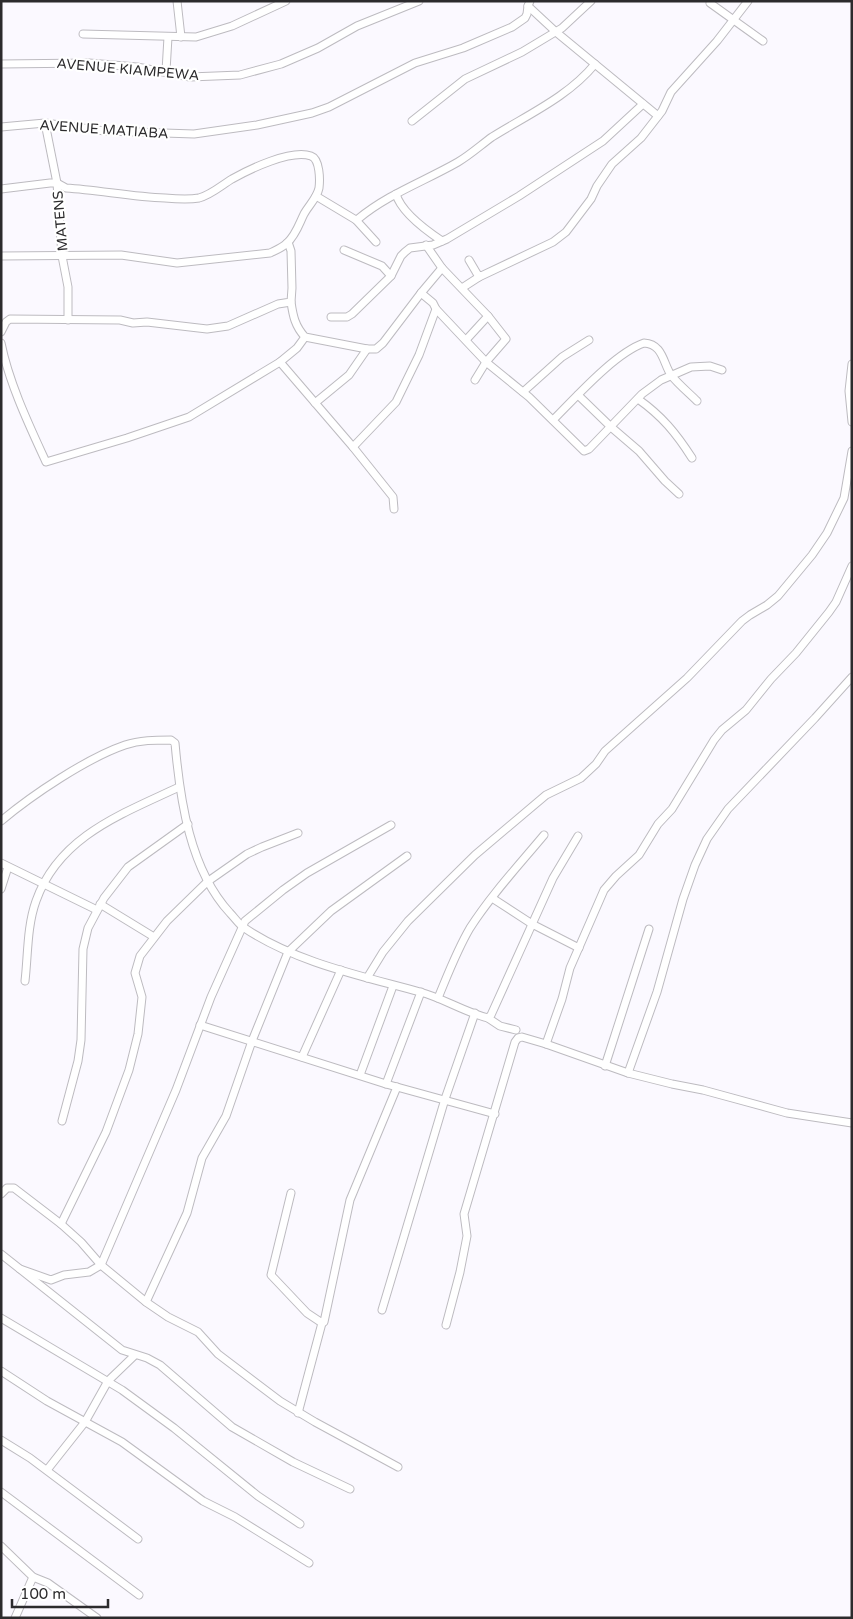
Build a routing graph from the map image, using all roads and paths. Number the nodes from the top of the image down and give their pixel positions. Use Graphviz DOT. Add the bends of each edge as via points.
graph roads {
  1 [pos="177,1"];
  2 [pos="286,1"];
  3 [pos="419,1"];
  4 [pos="591,1"];
  5 [pos="748,1"];
  6 [pos="529,3"];
  7 [pos="710,3"];
  8 [pos="734,20"];
  9 [pos="556,32"];
  10 [pos="83,34"];
  11 [pos="168,37"];
  12 [pos="181,37"];
  13 [pos="763,41"];
  14 [pos="1,64"];
  15 [pos="595,64"];
  16 [pos="166,71"];
  17 [pos="642,104"];
  18 [pos="658,116"];
  19 [pos="412,121"];
  20 [pos="45,123"];
  21 [pos="1,127"];
  22 [pos="57,183"];
  23 [pos="1,189"];
  24 [pos="396,194"];
  25 [pos="316,196"];
  26 [pos="356,220"];
  27 [pos="442,241"];
  28 [pos="376,242"];
  29 [pos="287,243"];
  30 [pos="426,245"];
  31 [pos="344,250"];
  32 [pos="1,256"];
  33 [pos="62,256"];
  34 [pos="469,260"];
  35 [pos="442,268"];
  36 [pos="391,276"];
  37 [pos="479,277"];
  38 [pos="462,288"];
  39 [pos="421,293"];
  40 [pos="291,302"];
  41 [pos="436,309"];
  42 [pos="488,316"];
  43 [pos="331,317"];
  44 [pos="68,320"];
  45 [pos="1,332"];
  46 [pos="304,337"];
  47 [pos="466,340"];
  48 [pos="589,340"];
  49 [pos="1,343"];
  50 [pos="367,350"];
  51 [pos="280,362"];
  52 [pos="486,362"];
  53 [pos="852,364"];
  54 [pos="722,370"];
  55 [pos="671,375"];
  56 [pos="475,380"];
  57 [pos="523,392"];
  58 [pos="578,395"];
  59 [pos="638,399"];
  60 [pos="697,401"];
  61 [pos="315,403"];
  62 [pos="553,420"];
  63 [pos="852,422"];
  64 [pos="611,427"];
  65 [pos="353,447"];
  66 [pos="852,451"];
  67 [pos="692,458"];
  68 [pos="679,494"];
  69 [pos="394,509"];
  70 [pos="852,566"];
  71 [pos="852,677"];
  72 [pos="179,787"];
  73 [pos="1,821"];
  74 [pos="188,824"];
  75 [pos="392,826"];
  76 [pos="298,833"];
  77 [pos="544,835"];
  78 [pos="578,836"];
  79 [pos="406,856"];
  80 [pos="5,865"];
  81 [pos="207,882"];
  82 [pos="43,885"];
  83 [pos="1,888"];
  84 [pos="492,898"];
  85 [pos="99,907"];
  86 [pos="532,924"];
  87 [pos="242,926"];
  88 [pos="648,930"];
  89 [pos="154,937"];
  90 [pos="579,948"];
  91 [pos="288,952"];
  92 [pos="341,970"];
  93 [pos="367,978"];
  94 [pos="25,981"];
  95 [pos="393,986"];
  96 [pos="421,992"];
  97 [pos="438,998"];
  98 [pos="475,1013"];
  99 [pos="488,1018"];
  100 [pos="200,1024"];
  101 [pos="516,1030"];
  102 [pos="252,1041"];
  103 [pos="546,1044"];
  104 [pos="302,1057"];
  105 [pos="605,1066"];
  106 [pos="628,1073"];
  107 [pos="360,1075"];
  108 [pos="386,1084"];
  109 [pos="397,1087"];
  110 [pos="445,1099"];
  111 [pos="495,1114"];
  112 [pos="62,1121"];
  113 [pos="852,1123"];
  114 [pos="1,1194"];
  115 [pos="291,1194"];
  116 [pos="61,1224"];
  117 [pos="1,1254"];
  118 [pos="101,1266"];
  119 [pos="20,1269"];
  120 [pos="146,1302"];
  121 [pos="382,1310"];
  122 [pos="1,1318"];
  123 [pos="322,1323"];
  124 [pos="446,1325"];
  125 [pos="135,1355"];
  126 [pos="1,1371"];
  127 [pos="108,1381"];
  128 [pos="298,1412"];
  129 [pos="85,1422"];
  130 [pos="1,1440"];
  131 [pos="398,1467"];
  132 [pos="47,1470"];
  133 [pos="350,1488"];
  134 [pos="1,1492"];
  135 [pos="300,1524"];
  136 [pos="138,1539"];
  137 [pos="1,1546"];
  138 [pos="309,1563"];
  139 [pos="33,1576"];
  140 [pos="139,1595"];
  141 [pos="14,1618"];
  142 [pos="97,1618"];
  1 -- 12 [label="street"];
  2 -- 12 [label="street" via="232,26 204,35"];
  3 -- 16 [label="street, AVENUE KIAMPEWA" via="266,69 240,75 194,77"];
  4 -- 9 [label="street"];
  5 -- 8 [label="street"];
  6 -- 9 [label="street"];
  6 -- 20 [label="street, AVENUE MATIABA" via="526,18 512,27 463,48 415,63 312,113 194,134 105,131"];
  7 -- 8 [label="street"];
  8 -- 13 [label="street"];
  8 -- 18 [label="street" via="671,92"];
  9 -- 15 [label="street"];
  9 -- 19 [label="street" via="466,79"];
  10 -- 11 [label="street"];
  11 -- 12 [label="street"];
  11 -- 16 [label="street"];
  14 -- 16 [label="street, AVENUE KIAMPEWA" via="89,63"];
  15 -- 17 [label="street"];
  15 -- 24 [label="street" via="553,100 459,162"];
  17 -- 18 [label="street"];
  17 -- 27 [label="street" via="603,141"];
  18 -- 37 [label="street" via="641,138 612,164 566,232 553,242"];
  20 -- 21 [label="street, AVENUE MATIABA"];
  20 -- 22 [label="street, MATENS"];
  22 -- 23 [label="street"];
  22 -- 25 [label="street" via="66,188 187,199 208,195 234,178 294,155 310,156 317,162 319,187"];
  22 -- 33 [label="street, MATENS"];
  24 -- 26 [label="street"];
  24 -- 27 [label="street" via="414,220"];
  25 -- 26 [label="street"];
  25 -- 29 [label="street"];
  26 -- 28 [label="street"];
  27 -- 30 [label="street"];
  29 -- 33 [label="street" via="270,253 189,262 121,255"];
  29 -- 40 [label="street" via="291,259"];
  30 -- 35 [label="street"];
  30 -- 36 [label="street" via="405,252"];
  31 -- 36 [label="street" via="382,266"];
  32 -- 33 [label="street"];
  33 -- 44 [label="street, MATENS" via="68,287"];
  34 -- 37 [label="street"];
  35 -- 38 [label="street"];
  35 -- 39 [label="street"];
  36 -- 43 [label="street" via="352,314"];
  37 -- 38 [label="street"];
  38 -- 42 [label="street"];
  39 -- 41 [label="street"];
  39 -- 50 [label="street" via="380,346"];
  40 -- 44 [label="street" via="278,304 228,326 207,329 120,320"];
  40 -- 46 [label="street" via="293,320"];
  41 -- 47 [label="street"];
  41 -- 65 [label="street" via="419,355 396,402"];
  42 -- 47 [label="street"];
  42 -- 52 [label="street" via="506,340"];
  44 -- 45 [label="street" via="10,319"];
  46 -- 50 [label="street"];
  46 -- 51 [label="street" via="297,348"];
  47 -- 52 [label="street"];
  48 -- 57 [label="street" via="562,357"];
  49 -- 51 [label="street" via="24,412 46,462 189,417"];
  50 -- 61 [label="street" via="349,375"];
  51 -- 61 [label="street"];
  52 -- 56 [label="street"];
  52 -- 57 [label="street"];
  53 -- 63 [label="street" via="849,391"];
  54 -- 55 [label="street" via="691,366"];
  55 -- 58 [label="street" via="660,351 644,343 626,352"];
  55 -- 59 [label="street" via="651,386"];
  55 -- 60 [label="street"];
  57 -- 62 [label="street"];
  58 -- 62 [label="street"];
  58 -- 64 [label="street"];
  59 -- 64 [label="street"];
  59 -- 67 [label="street" via="657,413"];
  61 -- 65 [label="street"];
  62 -- 64 [label="street" via="586,451"];
  64 -- 68 [label="street" via="639,451"];
  65 -- 69 [label="street" via="392,497"];
  66 -- 93 [label="street" via="847,485 827,532 778,596 742,622 581,778 546,795 475,855 408,921"];
  70 -- 90 [label="street" via="829,612 746,710 722,730 639,856 608,884"];
  71 -- 106 [label="street" via="728,809 707,839 683,899 657,992"];
  72 -- 73 [label="street" via="175,743 170,740 140,742 91,761"];
  72 -- 74 [label="street"];
  72 -- 82 [label="street" via="84,836 69,849"];
  74 -- 81 [label="street"];
  74 -- 85 [label="street" via="128,867"];
  75 -- 87 [label="street" via="307,873"];
  76 -- 81 [label="street" via="247,854"];
  77 -- 84 [label="street"];
  78 -- 86 [label="street" via="553,878"];
  79 -- 91 [label="street" via="331,911"];
  80 -- 82 [label="street"];
  80 -- 83 [label="street"];
  81 -- 87 [label="street"];
  81 -- 89 [label="street"];
  82 -- 85 [label="street"];
  82 -- 94 [label="street" via="32,921"];
  84 -- 86 [label="street"];
  84 -- 97 [label="street" via="460,947"];
  85 -- 89 [label="street"];
  85 -- 112 [label="street" via="88,928 83,949 81,1040"];
  86 -- 90 [label="street"];
  86 -- 99 [label="street"];
  87 -- 91 [label="street"];
  87 -- 100 [label="street"];
  88 -- 105 [label="street"];
  89 -- 116 [label="street" via="140,956 136,968 142,998 129,1070 106,1132"];
  90 -- 103 [label="street"];
  91 -- 92 [label="street"];
  91 -- 102 [label="street"];
  92 -- 93 [label="street"];
  92 -- 104 [label="street"];
  93 -- 95 [label="street"];
  95 -- 96 [label="street"];
  95 -- 107 [label="street"];
  96 -- 97 [label="street"];
  96 -- 108 [label="street"];
  97 -- 98 [label="street"];
  98 -- 99 [label="street"];
  98 -- 110 [label="street"];
  99 -- 101 [label="street" via="500,1026"];
  100 -- 102 [label="street"];
  100 -- 118 [label="street" via="176,1090"];
  102 -- 104 [label="street"];
  102 -- 120 [label="street" via="226,1116 202,1158 187,1212"];
  103 -- 105 [label="street"];
  103 -- 111 [label="street" via="522,1037 516,1040"];
  104 -- 107 [label="street"];
  105 -- 106 [label="street"];
  106 -- 113 [label="street" via="787,1113"];
  107 -- 108 [label="street"];
  108 -- 109 [label="street"];
  109 -- 110 [label="street"];
  109 -- 123 [label="street" via="350,1200"];
  110 -- 111 [label="street"];
  110 -- 121 [label="street"];
  111 -- 124 [label="street" via="464,1214 467,1236"];
  114 -- 116 [label="street" via="7,1188 14,1188"];
  115 -- 123 [label="street" via="271,1275 307,1313"];
  116 -- 118 [label="street"];
  117 -- 119 [label="street"];
  118 -- 119 [label="street" via="89,1272 51,1280"];
  118 -- 120 [label="street"];
  119 -- 125 [label="street" via="122,1350"];
  120 -- 128 [label="street" via="198,1332 218,1354"];
  122 -- 127 [label="street"];
  123 -- 128 [label="street"];
  125 -- 127 [label="street"];
  125 -- 133 [label="street" via="160,1365 232,1427 293,1462"];
  126 -- 129 [label="street"];
  127 -- 129 [label="street"];
  127 -- 135 [label="street" via="174,1428 258,1496"];
  128 -- 131 [label="street"];
  129 -- 132 [label="street"];
  129 -- 138 [label="street" via="122,1442 203,1501"];
  130 -- 132 [label="street"];
  132 -- 136 [label="street"];
  134 -- 140 [label="street"];
  137 -- 139 [label="street"];
  139 -- 141 [label="street"];
  139 -- 142 [label="street"];
}
